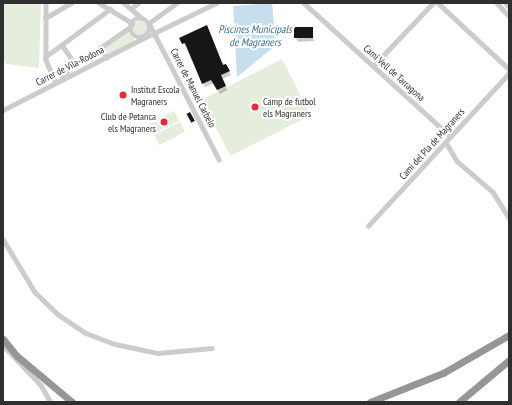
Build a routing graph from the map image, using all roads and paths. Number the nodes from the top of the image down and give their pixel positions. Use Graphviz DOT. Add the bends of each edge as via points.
graph roads {
  1 [pos="46,3"];
  2 [pos="71,3"];
  3 [pos="98,3"];
  4 [pos="124,3"];
  5 [pos="138,3"];
  6 [pos="177,3"];
  7 [pos="216,3"];
  8 [pos="304,3"];
  9 [pos="433,3"];
  10 [pos="438,3"];
  11 [pos="497,3"];
  12 [pos="506,3"];
  13 [pos="509,7"];
  14 [pos="132,8"];
  15 [pos="110,9"];
  16 [pos="509,16"];
  17 [pos="45,18"];
  18 [pos="142,18"];
  19 [pos="150,24"];
  20 [pos="131,25"];
  21 [pos="155,33"];
  22 [pos="145,37"];
  23 [pos="62,45"];
  24 [pos="101,47"];
  25 [pos="45,57"];
  26 [pos="107,57"];
  27 [pos="76,65"];
  28 [pos="374,66"];
  29 [pos="509,70"];
  30 [pos="62,78"];
  31 [pos="56,83"];
  32 [pos="3,110"];
  33 [pos="450,136"];
  34 [pos="446,142"];
  35 [pos="219,159"];
  36 [pos="509,218"];
  37 [pos="368,226"];
  38 [pos="3,239"];
  39 [pos="509,335"];
  40 [pos="3,339"];
  41 [pos="3,344"];
  42 [pos="212,348"];
  43 [pos="509,360"];
  44 [pos="51,402"];
  45 [pos="72,402"];
  46 [pos="370,402"];
  47 [pos="459,402"];
  1 -- 17 [label="street"];
  2 -- 17 [label="street"];
  3 -- 15 [label="street"];
  4 -- 14 [label="street"];
  5 -- 14 [label="street"];
  6 -- 19 [label="street"];
  7 -- 21 [label="street, Carrer de Vila-Rodona"];
  8 -- 28 [label="street, Camí Vell de Tarragona"];
  9 -- 28 [label="street"];
  10 -- 29 [label="street"];
  11 -- 16 [label="street"];
  12 -- 13 [label="street"];
  14 -- 18 [label="street"];
  15 -- 20 [label="street"];
  15 -- 23 [label="street"];
  17 -- 25 [label="street"];
  18 -- 19 [label="street"];
  18 -- 20 [label="street"];
  19 -- 21 [label="street, Carrer de Manuel Carbelo"];
  19 -- 22 [label="street"];
  20 -- 22 [label="street" via="135,37"];
  20 -- 24 [label="street"];
  21 -- 22 [label="street, Carrer de Vila-Rodona"];
  21 -- 35 [label="street, Carrer de Manuel Carbelo"];
  22 -- 26 [label="street, Carrer de Vila-Rodona"];
  23 -- 25 [label="street"];
  23 -- 27 [label="street"];
  24 -- 26 [label="street, Carrer de Vila-Rodona"];
  24 -- 27 [label="street"];
  25 -- 31 [label="street"];
  26 -- 30 [label="street, Carrer de Vila-Rodona"];
  27 -- 30 [label="street"];
  28 -- 33 [label="street, Camí Vell de Tarragona"];
  29 -- 33 [label="street, Camí del Pla de Magraners"];
  30 -- 31 [label="street, Carrer de Vila-Rodona"];
  31 -- 32 [label="street, Carrer de Vila-Rodona"];
  33 -- 34 [label="street, Camí del Pla de Magraners"];
  34 -- 36 [label="street" via="457,161 493,192"];
  34 -- 37 [label="street, Camí del Pla de Magraners"];
  38 -- 42 [label="street" via="35,292 58,315 86,333 115,344 158,353"];
  39 -- 46 [label="highway" via="443,373"];
  40 -- 45 [label="highway" via="17,356"];
  41 -- 44 [label="street" via="41,385"];
  43 -- 47 [label="highway"];
}
